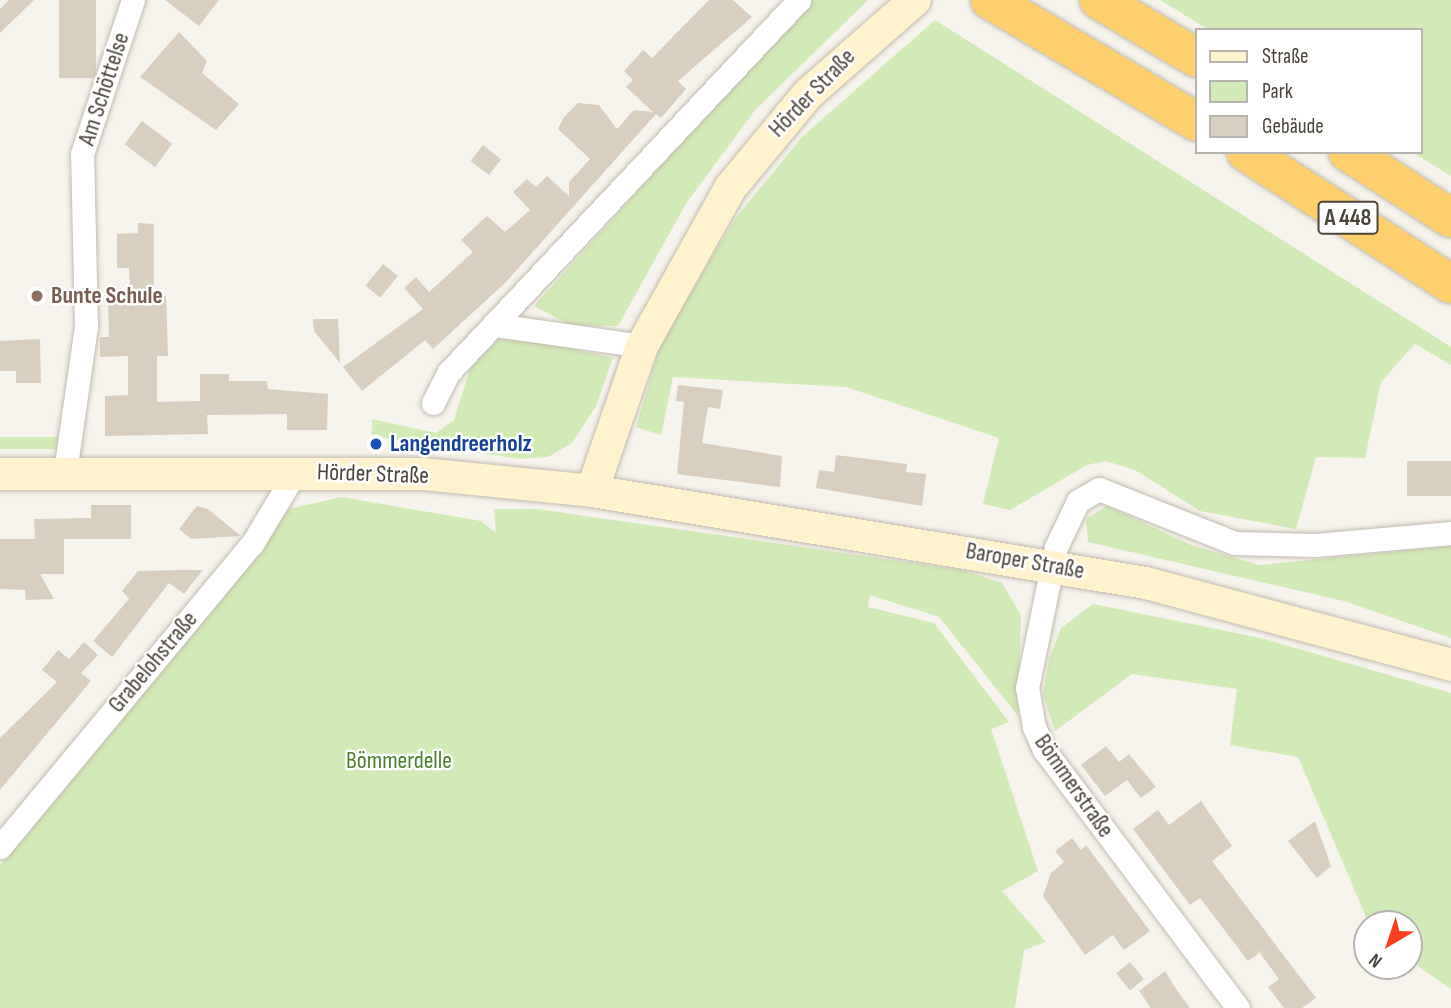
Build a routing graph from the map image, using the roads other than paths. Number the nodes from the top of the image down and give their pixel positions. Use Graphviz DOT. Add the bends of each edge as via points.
graph roads {
  1 [pos="133,0"];
  2 [pos="799,0"];
  3 [pos="915,0"];
  4 [pos="990,0"];
  5 [pos="1099,0"];
  6 [pos="1196,57"];
  7 [pos="1196,121"];
  8 [pos="1249,154"];
  9 [pos="1351,154"];
  10 [pos="1451,218"];
  11 [pos="1451,284"];
  12 [pos="495,325"];
  13 [pos="642,346"];
  14 [pos="433,402"];
  15 [pos="296,471"];
  16 [pos="65,472"];
  17 [pos="0,474"];
  18 [pos="592,491"];
  19 [pos="1451,533"];
  20 [pos="1050,565"];
  21 [pos="1451,665"];
  22 [pos="0,847"];
  23 [pos="1238,1008"];
  1 -- 16 [label="street, Am Schöttelse" via="82,154 86,326"];
  2 -- 12 [label="street"];
  3 -- 13 [label="main road, Hörder Straße" via="808,94 731,187"];
  4 -- 7 [label="highway"];
  5 -- 6 [label="highway"];
  8 -- 11 [label="highway, A 448"];
  9 -- 10 [label="highway, A 448"];
  12 -- 13 [label="street"];
  12 -- 14 [label="street" via="449,372"];
  13 -- 18 [label="main road, Hörder Straße"];
  15 -- 16 [label="main road, Hörder Straße"];
  15 -- 18 [label="main road, Hörder Straße" via="423,474"];
  15 -- 22 [label="street, Grabelohstraße" via="252,544"];
  16 -- 17 [label="main road, Hörder Straße"];
  18 -- 20 [label="main road, Baroper Straße"];
  19 -- 20 [label="street, Bömmerstraße" via="1315,545 1235,543 1099,489 1078,501"];
  20 -- 21 [label="main road, Baroper Straße" via="1255,609"];
  20 -- 23 [label="street, Bömmerstraße" via="1027,688 1034,727 1051,759"];
}
